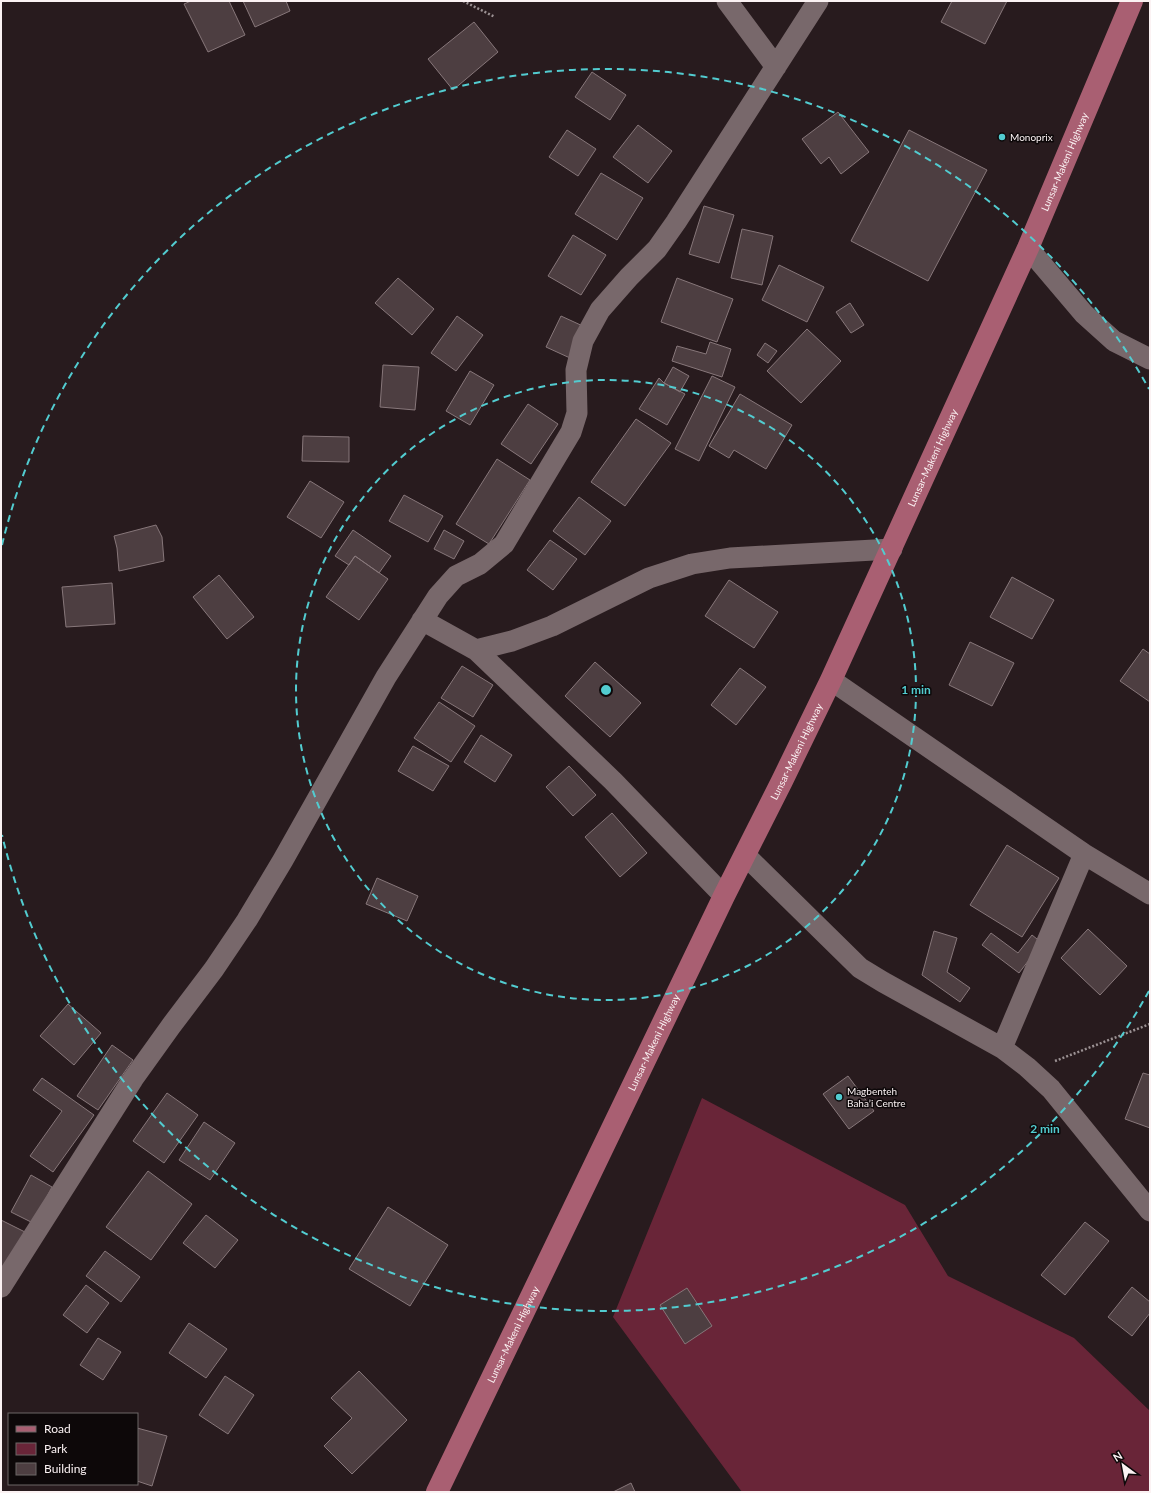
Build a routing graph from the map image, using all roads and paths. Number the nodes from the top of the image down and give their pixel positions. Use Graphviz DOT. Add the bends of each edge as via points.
graph roads {
  1 [pos="463,1"];
  2 [pos="727,1"];
  3 [pos="818,1"];
  4 [pos="1132,1"];
  5 [pos="495,17"];
  6 [pos="776,67"];
  7 [pos="1028,248"];
  8 [pos="1150,359"];
  9 [pos="892,550"];
  10 [pos="422,620"];
  11 [pos="476,650"];
  12 [pos="831,680"];
  13 [pos="1084,854"];
  14 [pos="745,855"];
  15 [pos="1150,894"];
  16 [pos="724,896"];
  17 [pos="1150,1024"];
  18 [pos="1002,1048"];
  19 [pos="1051,1089"];
  20 [pos="1150,1211"];
  21 [pos="1,1288"];
  22 [pos="437,1492"];
  1 -- 5 [label="path"];
  2 -- 6 [label="street"];
  3 -- 6 [label="street"];
  4 -- 7 [label="main road, Lunsar-Makeni Highway"];
  6 -- 10 [label="street" via="676,222 656,249 600,310 583,341 576,370 578,413 571,432 504,544 480,564 456,576 438,596"];
  7 -- 8 [label="street" via="1084,314 1114,341"];
  7 -- 9 [label="main road, Lunsar-Makeni Highway"];
  9 -- 11 [label="street" via="730,558 692,564 649,578 552,626 512,641"];
  9 -- 12 [label="main road, Lunsar-Makeni Highway"];
  10 -- 11 [label="street"];
  10 -- 21 [label="street" via="386,677 247,920 133,1080"];
  11 -- 16 [label="street" via="613,781"];
  12 -- 13 [label="street"];
  12 -- 14 [label="main road, Lunsar-Makeni Highway"];
  13 -- 15 [label="street"];
  13 -- 18 [label="street"];
  14 -- 16 [label="main road, Lunsar-Makeni Highway"];
  14 -- 18 [label="street" via="860,968"];
  16 -- 22 [label="main road, Lunsar-Makeni Highway"];
  17 -- 19 [label="path" via="1049,1063"];
  18 -- 19 [label="street"];
  19 -- 20 [label="street"];
}
